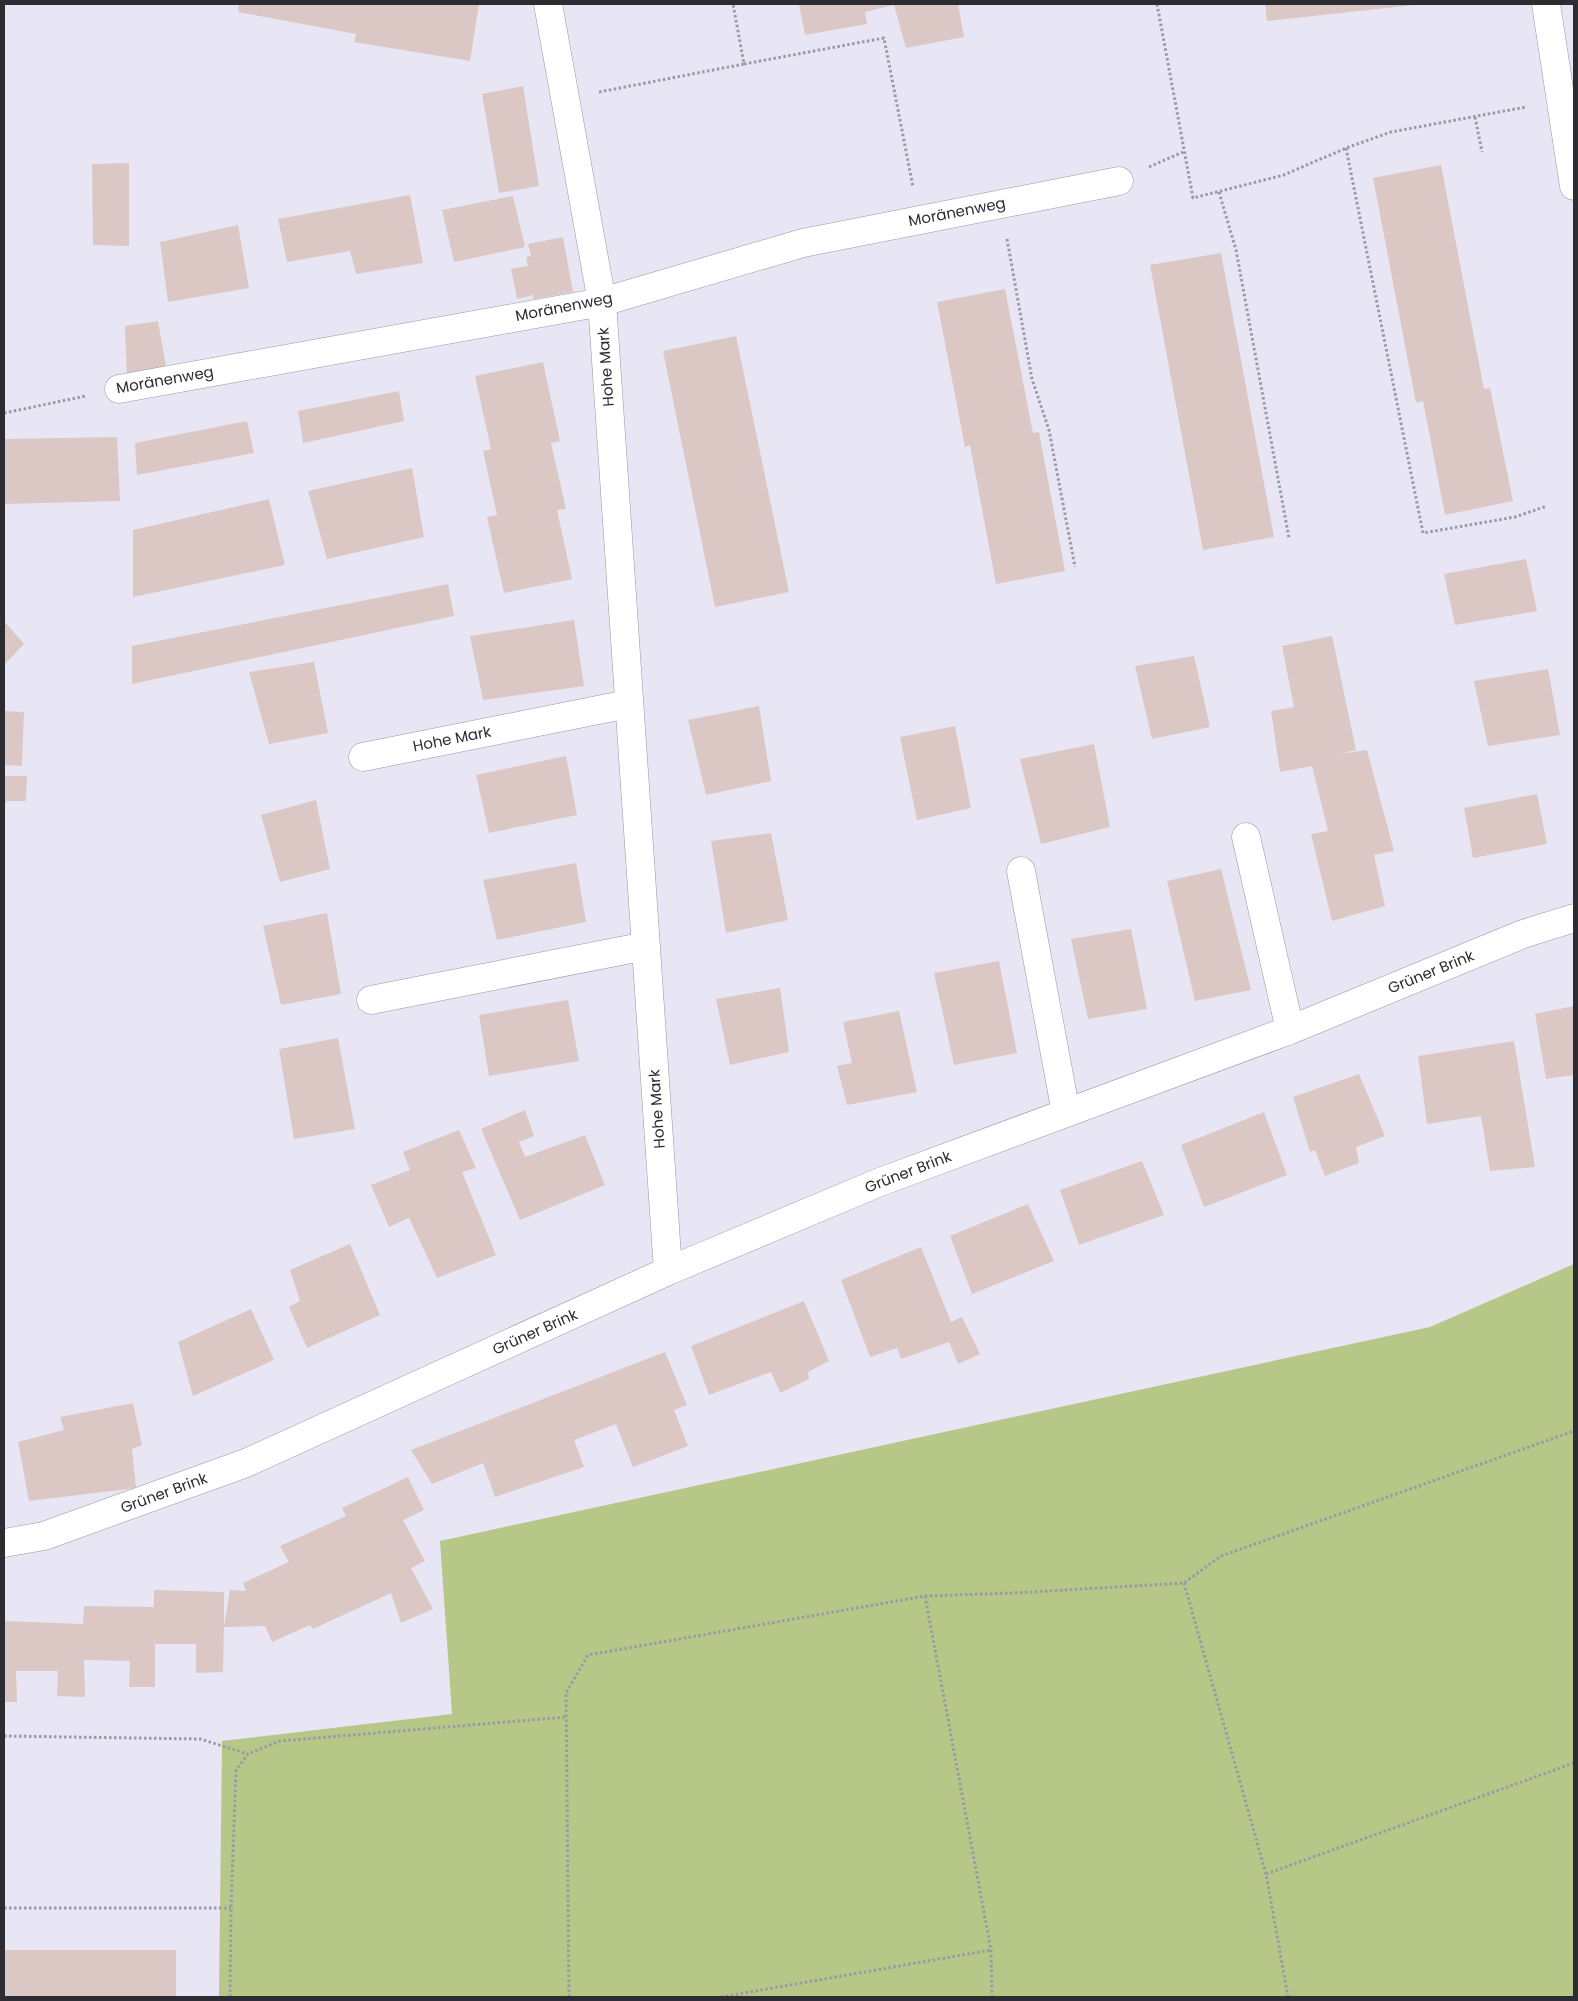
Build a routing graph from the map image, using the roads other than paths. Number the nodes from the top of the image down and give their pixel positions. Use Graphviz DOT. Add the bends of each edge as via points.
graph roads {
  1 [pos="548,4"];
  2 [pos="1546,4"];
  3 [pos="1119,181"];
  4 [pos="1574,186"];
  5 [pos="602,302"];
  6 [pos="119,389"];
  7 [pos="628,704"];
  8 [pos="363,757"];
  9 [pos="1246,837"];
  10 [pos="1021,870"];
  11 [pos="1574,918"];
  12 [pos="646,946"];
  13 [pos="371,1000"];
  14 [pos="1290,1030"];
  15 [pos="1066,1113"];
  16 [pos="668,1271"];
  17 [pos="4,1543"];
  1 -- 5 [label="street, Hohe Mark"];
  2 -- 4 [label="street"];
  3 -- 5 [label="street, Moränenweg" via="803,243"];
  5 -- 6 [label="street, Moränenweg"];
  5 -- 7 [label="street, Hohe Mark"];
  7 -- 8 [label="street, Hohe Mark"];
  7 -- 12 [label="street, Hohe Mark"];
  9 -- 14 [label="street"];
  10 -- 15 [label="street"];
  11 -- 14 [label="street, Grüner Brink" via="1523,934"];
  12 -- 13 [label="street"];
  12 -- 16 [label="street, Hohe Mark"];
  14 -- 15 [label="street, Grüner Brink"];
  15 -- 16 [label="street, Grüner Brink" via="880,1182"];
  16 -- 17 [label="street, Grüner Brink" via="246,1463 44,1536"];
}
